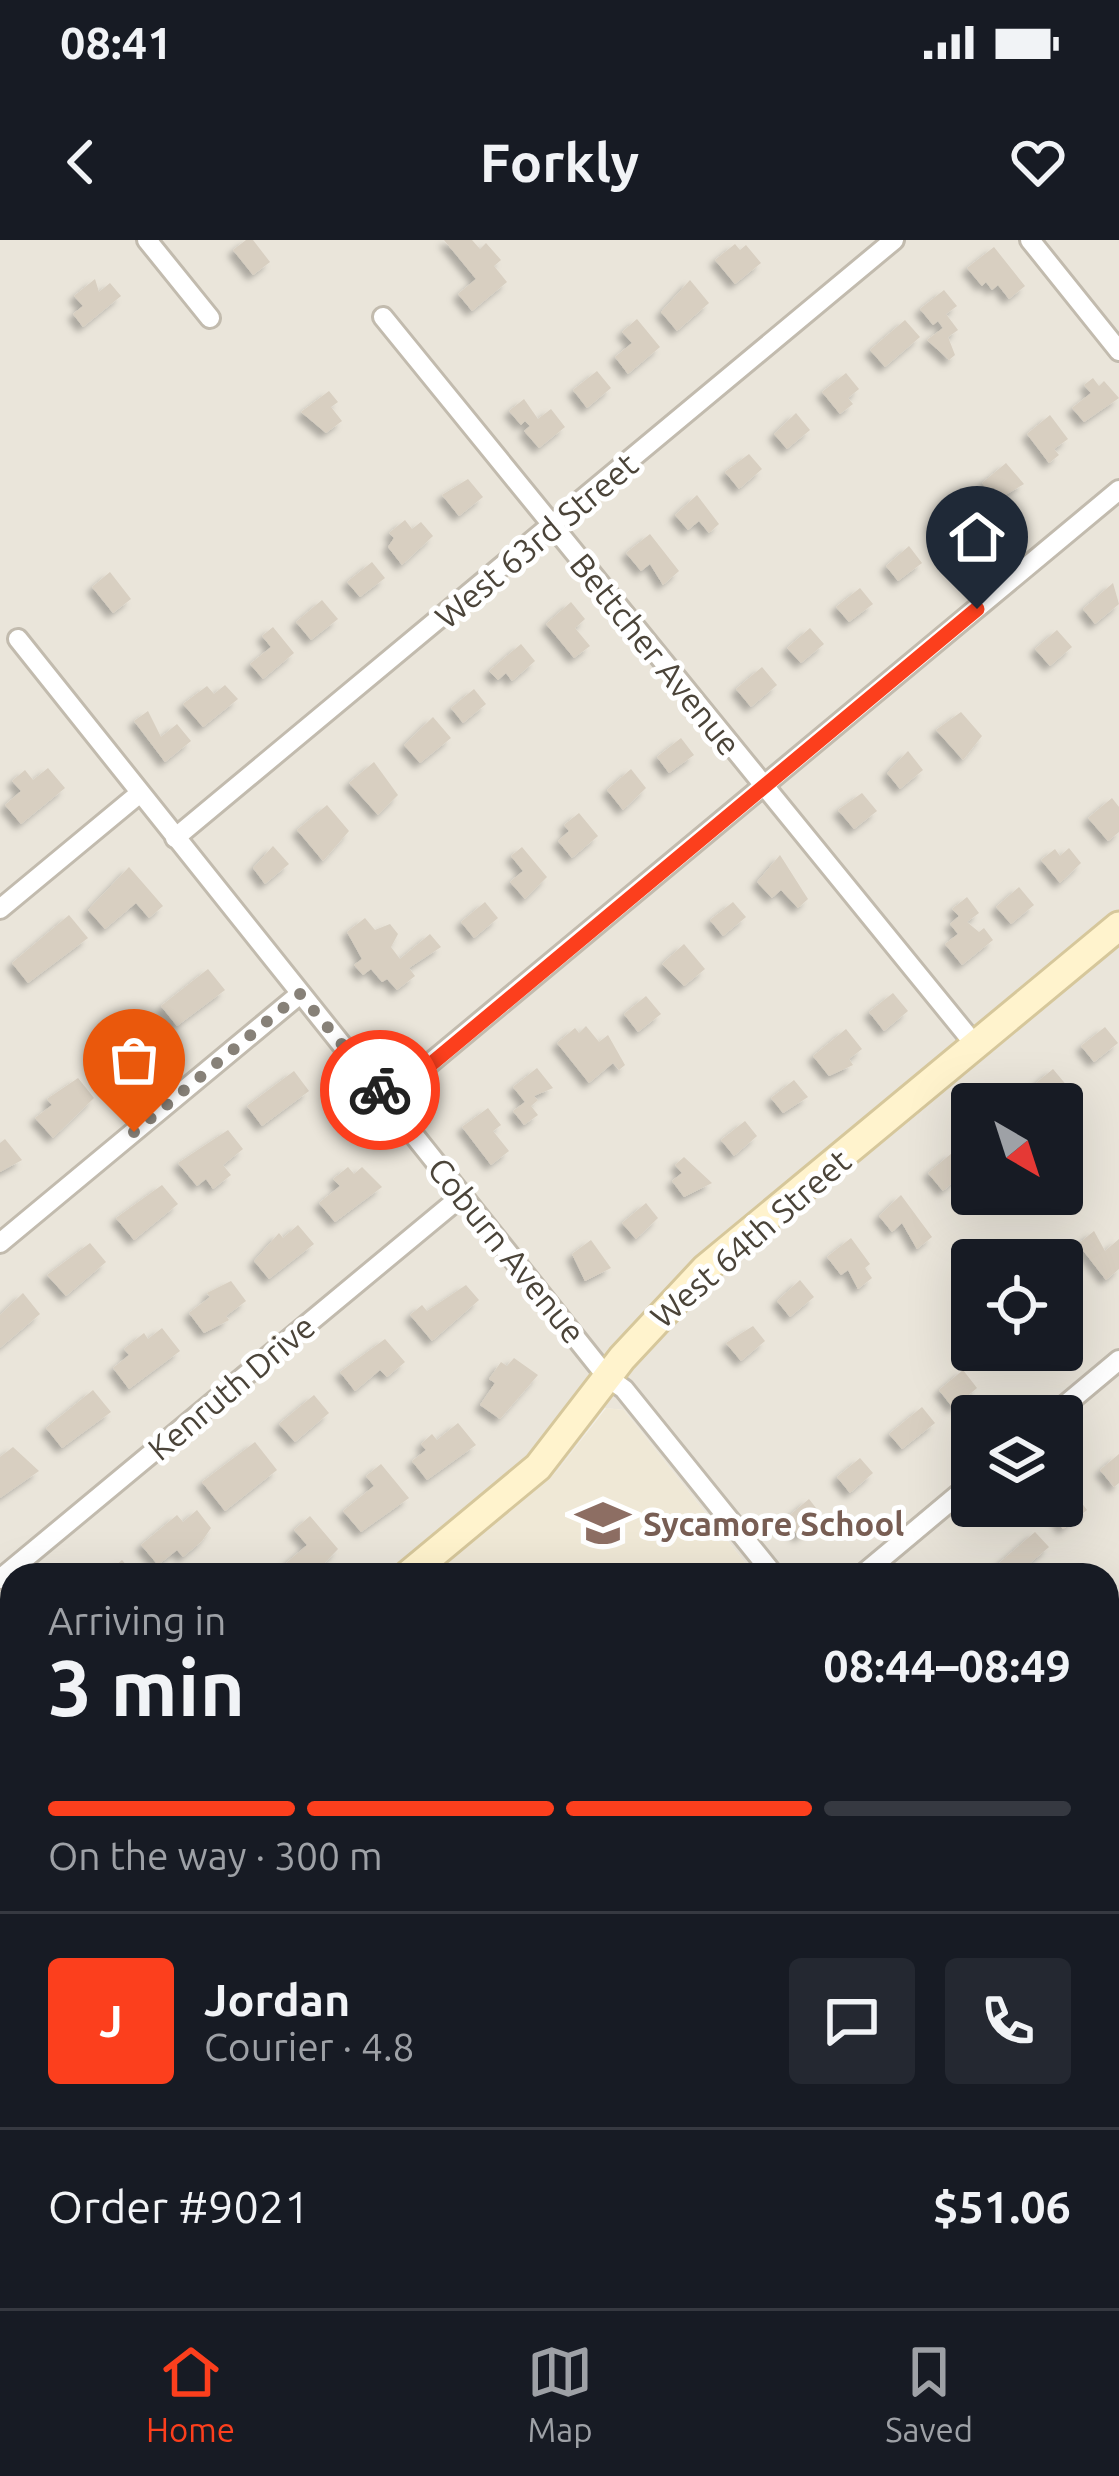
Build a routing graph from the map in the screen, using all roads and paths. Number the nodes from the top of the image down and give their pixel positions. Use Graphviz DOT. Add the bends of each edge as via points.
graph roads {
  1 [pos="147,240"];
  2 [pos="894,240"];
  3 [pos="1030,240"];
  4 [pos="382,316"];
  5 [pos="210,318"];
  6 [pos="1119,351"];
  7 [pos="1119,490"];
  8 [pos="553,527"];
  9 [pos="18,639"];
  10 [pos="765,788"];
  11 [pos="140,793"];
  12 [pos="175,838"];
  13 [pos="0,909"];
  14 [pos="1119,926"];
  15 [pos="300,994"];
  16 [pos="976,1046"];
  17 [pos="388,1100"];
  18 [pos="463,1195"];
  19 [pos="0,1243"];
  20 [pos="1119,1360"];
  21 [pos="608,1377"];
  22 [pos="1077,1395"];
  23 [pos="951,1501"];
  24 [pos="19,1563"];
  25 [pos="422,1563"];
  26 [pos="764,1563"];
  27 [pos="876,1563"];
  1 -- 5 [label="street"];
  2 -- 8 [label="street, West 63rd Street"];
  3 -- 6 [label="street"];
  4 -- 8 [label="street, Bettcher Avenue"];
  7 -- 10 [label="street"];
  8 -- 10 [label="street, Bettcher Avenue"];
  8 -- 12 [label="street, West 63rd Street"];
  9 -- 11 [label="street, Coburn Avenue"];
  10 -- 16 [label="street, Bettcher Avenue"];
  10 -- 17 [label="street"];
  11 -- 12 [label="street, Coburn Avenue"];
  11 -- 13 [label="street"];
  12 -- 15 [label="street, Coburn Avenue"];
  14 -- 16 [label="street, West 64th Street"];
  15 -- 17 [label="street, Coburn Avenue"];
  15 -- 19 [label="street"];
  16 -- 21 [label="street, West 64th Street" via="706,1269"];
  17 -- 18 [label="street, Coburn Avenue"];
  18 -- 21 [label="street, Coburn Avenue"];
  18 -- 24 [label="street, Kenruth Drive"];
  20 -- 22 [label="street"];
  21 -- 25 [label="street, West 64th Street" via="538,1467"];
  21 -- 26 [label="street, Coburn Avenue"];
  23 -- 27 [label="street"];
}
